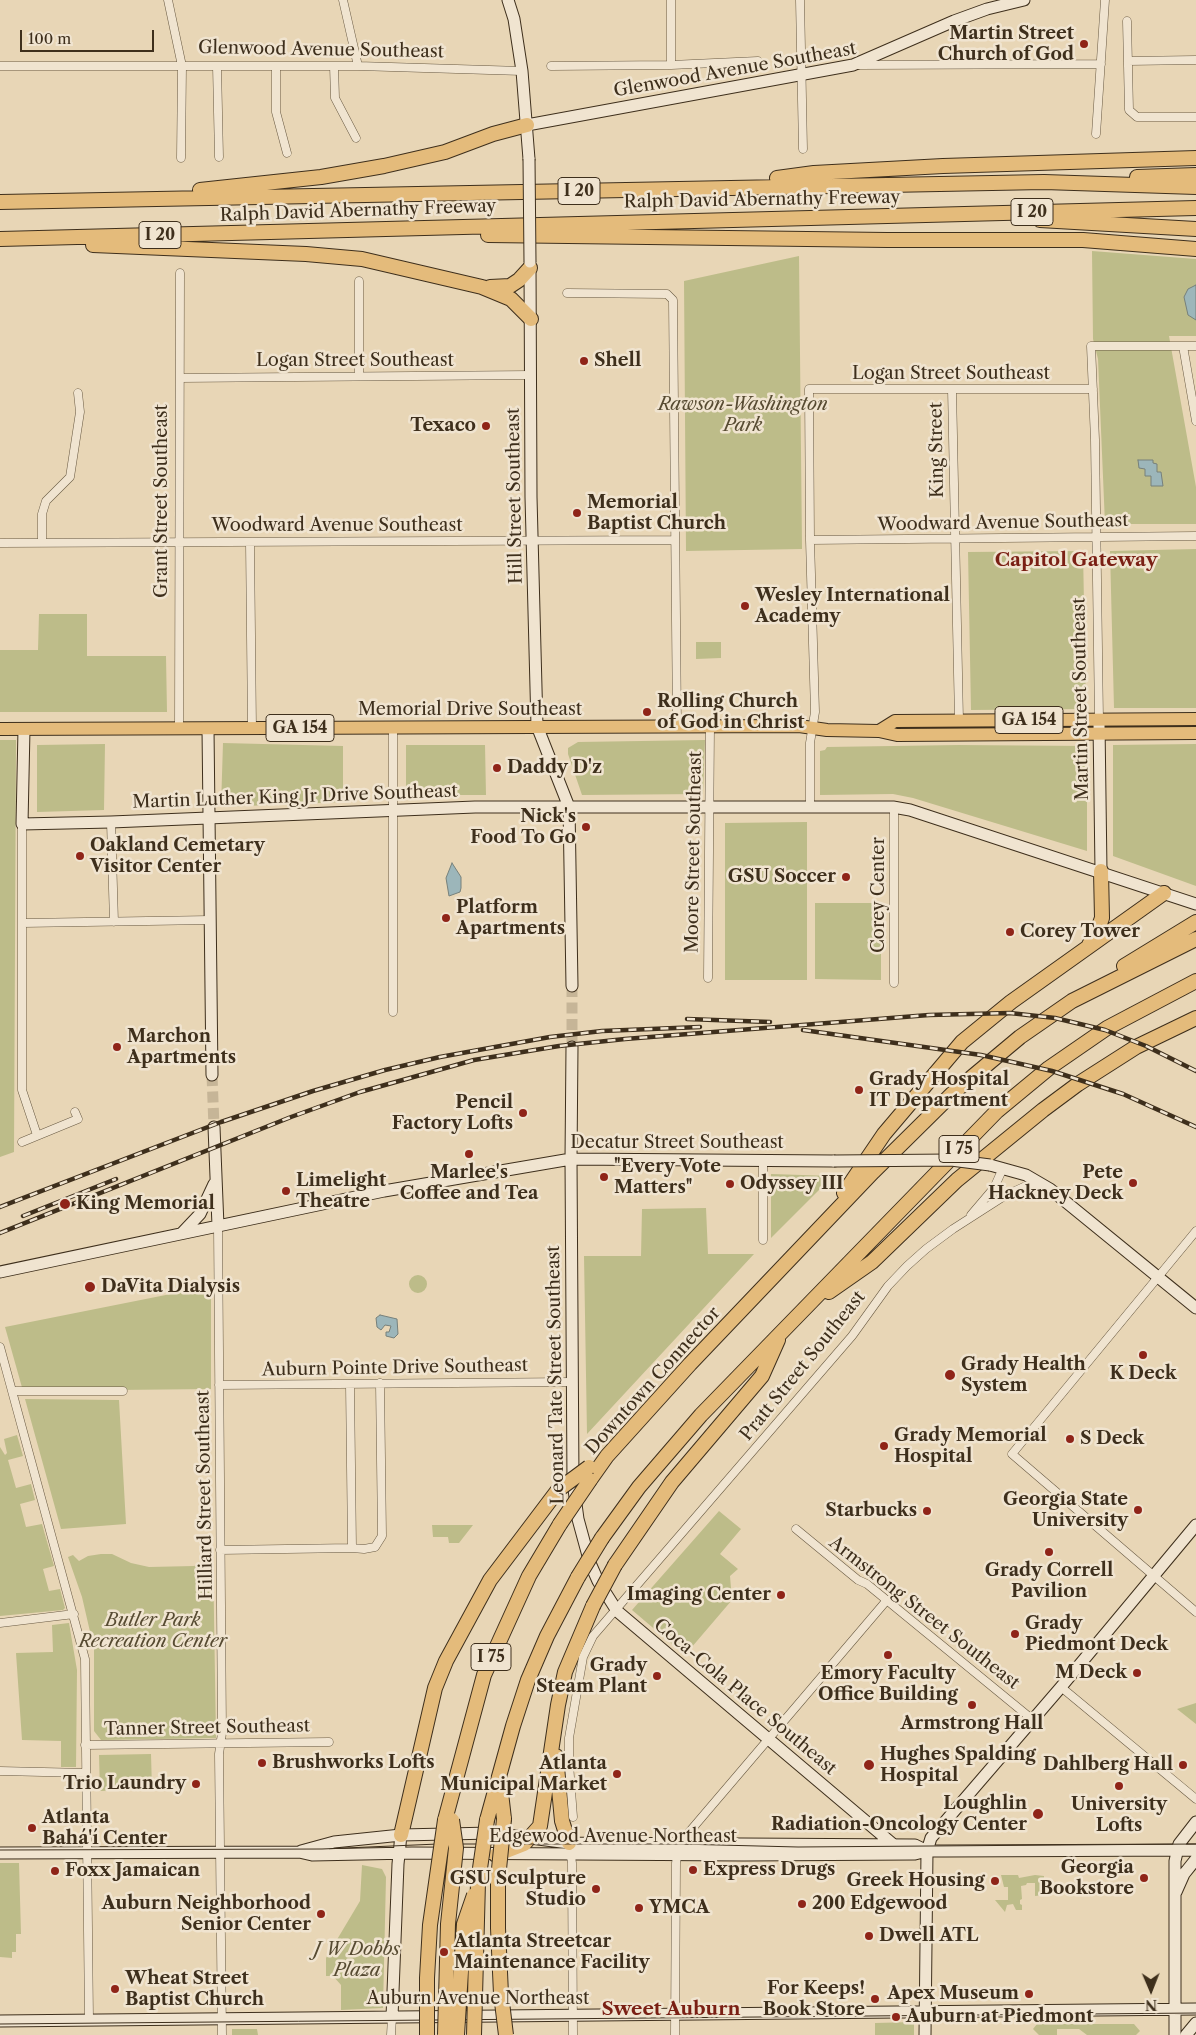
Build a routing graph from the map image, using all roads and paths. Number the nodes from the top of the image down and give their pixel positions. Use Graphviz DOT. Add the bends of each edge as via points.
graph roads {
  1 [pos="168,0"];
  2 [pos="343,0"];
  3 [pos="508,0"];
  4 [pos="671,0"];
  5 [pos="800,0"];
  6 [pos="1024,0"];
  7 [pos="1105,0"];
  8 [pos="1127,21"];
  9 [pos="1196,60"];
  10 [pos="758,61"];
  11 [pos="1128,61"];
  12 [pos="1101,64"];
  13 [pos="671,65"];
  14 [pos="854,65"];
  15 [pos="0,66"];
  16 [pos="182,66"];
  17 [pos="217,66"];
  18 [pos="276,66"];
  19 [pos="334,66"];
  20 [pos="358,66"];
  21 [pos="551,66"];
  22 [pos="522,71"];
  23 [pos="802,74"];
  24 [pos="1196,117"];
  25 [pos="527,125"];
  26 [pos="1096,134"];
  27 [pos="356,138"];
  28 [pos="803,149"];
  29 [pos="287,153"];
  30 [pos="218,156"];
  31 [pos="181,158"];
  32 [pos="1196,158"];
  33 [pos="1196,175"];
  34 [pos="1044,182"];
  35 [pos="700,187"];
  36 [pos="1196,187"];
  37 [pos="115,200"];
  38 [pos="0,202"];
  39 [pos="1196,208"];
  40 [pos="867,217"];
  41 [pos="1196,229"];
  42 [pos="320,231"];
  43 [pos="0,240"];
  44 [pos="1196,249"];
  45 [pos="530,265"];
  46 [pos="180,274"];
  47 [pos="359,281"];
  48 [pos="482,287"];
  49 [pos="567,293"];
  50 [pos="531,319"];
  51 [pos="1183,346"];
  52 [pos="1196,346"];
  53 [pos="531,375"];
  54 [pos="359,376"];
  55 [pos="180,378"];
  56 [pos="952,389"];
  57 [pos="1093,389"];
  58 [pos="78,393"];
  59 [pos="1196,421"];
  60 [pos="1196,536"];
  61 [pos="1096,537"];
  62 [pos="953,538"];
  63 [pos="532,540"];
  64 [pos="675,540"];
  65 [pos="810,540"];
  66 [pos="180,542"];
  67 [pos="250,542"];
  68 [pos="0,543"];
  69 [pos="42,543"];
  70 [pos="1196,719"];
  71 [pos="959,720"];
  72 [pos="1099,720"];
  73 [pos="537,726"];
  74 [pos="677,726"];
  75 [pos="710,726"];
  76 [pos="393,728"];
  77 [pos="813,728"];
  78 [pos="0,729"];
  79 [pos="24,729"];
  80 [pos="179,729"];
  81 [pos="208,729"];
  82 [pos="252,729"];
  83 [pos="879,731"];
  84 [pos="1196,733"];
  85 [pos="1099,734"];
  86 [pos="569,806"];
  87 [pos="810,806"];
  88 [pos="710,807"];
  89 [pos="894,807"];
  90 [pos="392,809"];
  91 [pos="209,818"];
  92 [pos="111,822"];
  93 [pos="22,824"];
  94 [pos="1101,871"];
  95 [pos="1164,893"];
  96 [pos="1194,904"];
  97 [pos="210,920"];
  98 [pos="114,922"];
  99 [pos="1196,922"];
  100 [pos="23,923"];
  101 [pos="1196,939"];
  102 [pos="1084,951"];
  103 [pos="708,978"];
  104 [pos="1196,981"];
  105 [pos="894,983"];
  106 [pos="572,986"];
  107 [pos="1196,986"];
  108 [pos="1072,1001"];
  109 [pos="1137,1011"];
  110 [pos="394,1012"];
  111 [pos="1196,1018"];
  112 [pos="572,1047"];
  113 [pos="212,1075"];
  114 [pos="75,1112"];
  115 [pos="214,1127"];
  116 [pos="37,1135"];
  117 [pos="22,1142"];
  118 [pos="571,1159"];
  119 [pos="763,1161"];
  120 [pos="1002,1168"];
  121 [pos="216,1178"];
  122 [pos="1045,1186"];
  123 [pos="966,1221"];
  124 [pos="218,1226"];
  125 [pos="1196,1231"];
  126 [pos="816,1232"];
  127 [pos="180,1234"];
  128 [pos="762,1240"];
  129 [pos="0,1272"];
  130 [pos="1157,1276"];
  131 [pos="1196,1308"];
  132 [pos="802,1312"];
  133 [pos="781,1333"];
  134 [pos="0,1347"];
  135 [pos="572,1382"];
  136 [pos="380,1383"];
  137 [pos="350,1384"];
  138 [pos="219,1385"];
  139 [pos="12,1391"];
  140 [pos="123,1392"];
  141 [pos="590,1474"];
  142 [pos="1196,1525"];
  143 [pos="796,1529"];
  144 [pos="352,1548"];
  145 [pos="220,1550"];
  146 [pos="1153,1575"];
  147 [pos="887,1600"];
  148 [pos="617,1610"];
  149 [pos="1196,1612"];
  150 [pos="74,1614"];
  151 [pos="0,1623"];
  152 [pos="1061,1687"];
  153 [pos="1033,1720"];
  154 [pos="556,1727"];
  155 [pos="767,1739"];
  156 [pos="328,1742"];
  157 [pos="220,1743"];
  158 [pos="85,1745"];
  159 [pos="0,1771"];
  160 [pos="86,1773"];
  161 [pos="499,1773"];
  162 [pos="1196,1799"];
  163 [pos="573,1817"];
  164 [pos="449,1820"];
  165 [pos="1196,1822"];
  166 [pos="873,1829"];
  167 [pos="402,1835"];
  168 [pos="532,1838"];
  169 [pos="868,1846"];
  170 [pos="895,1846"];
  171 [pos="570,1849"];
  172 [pos="678,1849"];
  173 [pos="1177,1850"];
  174 [pos="1196,1850"];
  175 [pos="927,1851"];
  176 [pos="299,1852"];
  177 [pos="0,1853"];
  178 [pos="88,1853"];
  179 [pos="220,1853"];
  180 [pos="400,1854"];
  181 [pos="496,1855"];
  182 [pos="1196,1859"];
  183 [pos="478,1882"];
  184 [pos="1174,1895"];
  185 [pos="1175,2009"];
  186 [pos="1196,2009"];
  187 [pos="924,2013"];
  188 [pos="675,2015"];
  189 [pos="573,2016"];
  190 [pos="392,2017"];
  191 [pos="221,2019"];
  192 [pos="89,2020"];
  193 [pos="0,2021"];
  194 [pos="1196,2023"];
  195 [pos="222,2035"];
  196 [pos="391,2035"];
  197 [pos="427,2035"];
  198 [pos="445,2035"];
  199 [pos="458,2035"];
  200 [pos="474,2035"];
  201 [pos="506,2035"];
  202 [pos="573,2035"];
  203 [pos="675,2035"];
  204 [pos="924,2035"];
  205 [pos="1175,2035"];
  206 [pos="1186,2035"];
  1 -- 16 [label="street"];
  2 -- 20 [label="street"];
  3 -- 22 [label="main road, Hill Street Southeast"];
  4 -- 13 [label="street"];
  5 -- 23 [label="street"];
  6 -- 14 [label="main road" via="954,20"];
  7 -- 12 [label="street"];
  8 -- 11 [label="street"];
  9 -- 11 [label="street"];
  10 -- 13 [label="street, Glenwood Avenue Southeast"];
  11 -- 24 [label="street" via="1129,110 1137,117"];
  12 -- 14 [label="street, Glenwood Avenue Southeast"];
  12 -- 26 [label="street"];
  13 -- 21 [label="street, Glenwood Avenue Southeast"];
  14 -- 23 [label="main road, Glenwood Avenue Southeast"];
  15 -- 16 [label="street, Glenwood Avenue Southeast"];
  16 -- 17 [label="street, Glenwood Avenue Southeast"];
  16 -- 31 [label="street"];
  17 -- 18 [label="street, Glenwood Avenue Southeast"];
  17 -- 30 [label="street"];
  18 -- 19 [label="street, Glenwood Avenue Southeast"];
  18 -- 29 [label="street" via="276,112"];
  19 -- 20 [label="street, Glenwood Avenue Southeast"];
  19 -- 27 [label="street" via="335,98"];
  20 -- 22 [label="street, Glenwood Avenue Southeast"];
  22 -- 25 [label="main road, Hill Street Southeast"];
  23 -- 25 [label="main road, Glenwood Avenue Southeast"];
  23 -- 28 [label="street"];
  25 -- 37 [label="highway" via="445,152 384,166 321,177"];
  25 -- 45 [label="main road, Hill Street Southeast, bridge"];
  32 -- 35 [label="highway" via="824,173"];
  33 -- 34 [label="highway"];
  34 -- 35 [label="highway, Ralph David Abernathy Freeway / I 20"];
  34 -- 36 [label="highway, Ralph David Abernathy Freeway / I 20"];
  35 -- 37 [label="highway, Ralph David Abernathy Freeway / I 20"];
  37 -- 38 [label="highway, Ralph David Abernathy Freeway / I 20"];
  39 -- 40 [label="highway, Ralph David Abernathy Freeway / I 20"];
  40 -- 41 [label="highway" via="1097,222"];
  40 -- 42 [label="highway, Ralph David Abernathy Freeway / I 20"];
  42 -- 43 [label="highway, Ralph David Abernathy Freeway / I 20"];
  42 -- 44 [label="highway" via="609,238 1083,240"];
  43 -- 48 [label="highway" via="362,259"];
  45 -- 48 [label="highway" via="510,286"];
  45 -- 50 [label="main road, Hill Street Southeast"];
  46 -- 55 [label="street, Grant Street Southeast"];
  47 -- 54 [label="street"];
  48 -- 50 [label="highway" via="512,299"];
  49 -- 64 [label="street" via="667,294 673,300"];
  50 -- 53 [label="main road, Hill Street Southeast"];
  51 -- 52 [label="street"];
  51 -- 57 [label="street, Martin Street Southeast" via="1091,346"];
  51 -- 59 [label="street"];
  53 -- 54 [label="street, Logan Street Southeast"];
  53 -- 63 [label="main road, Hill Street Southeast"];
  54 -- 55 [label="street, Logan Street Southeast"];
  55 -- 66 [label="street, Grant Street Southeast"];
  56 -- 57 [label="street, Logan Street Southeast"];
  56 -- 62 [label="street, King Street"];
  56 -- 65 [label="street, Logan Street Southeast" via="809,389"];
  57 -- 61 [label="street, Martin Street Southeast"];
  58 -- 69 [label="street" via="80,412 70,477 46,501 42,514"];
  60 -- 61 [label="street, Woodward Avenue Southeast"];
  61 -- 62 [label="street, Woodward Avenue Southeast"];
  61 -- 72 [label="street, Martin Street Southeast"];
  62 -- 65 [label="street, Woodward Avenue Southeast"];
  62 -- 71 [label="street, King Street"];
  63 -- 64 [label="street, Woodward Avenue Southeast"];
  63 -- 67 [label="street, Woodward Avenue Southeast"];
  63 -- 73 [label="main road, Hill Street Southeast"];
  64 -- 74 [label="street"];
  65 -- 77 [label="street"];
  66 -- 67 [label="street, Woodward Avenue Southeast"];
  66 -- 69 [label="street, Woodward Avenue Southeast"];
  66 -- 80 [label="street, Grant Street Southeast"];
  67 -- 82 [label="street"];
  68 -- 69 [label="street, Woodward Avenue Southeast"];
  70 -- 72 [label="main road, Memorial Drive Southeast / GA 154"];
  71 -- 72 [label="main road, Memorial Drive Southeast / GA 154"];
  71 -- 83 [label="main road, Memorial Drive Southeast / GA 154" via="895,721"];
  72 -- 85 [label="main road, Martin Street Southeast"];
  73 -- 74 [label="main road, Memorial Drive Southeast / GA 154"];
  73 -- 76 [label="main road, Memorial Drive Southeast / GA 154"];
  73 -- 86 [label="main road, Hill Street Southeast"];
  74 -- 75 [label="main road, Memorial Drive Southeast / GA 154"];
  75 -- 77 [label="main road, Memorial Drive Southeast / GA 154"];
  75 -- 88 [label="street, Moore Street Southeast"];
  76 -- 82 [label="main road, Memorial Drive Southeast / GA 154"];
  76 -- 90 [label="street"];
  77 -- 83 [label="main road, Memorial Drive Southeast / GA 154"];
  77 -- 87 [label="street"];
  78 -- 79 [label="main road, Memorial Drive Southeast / GA 154"];
  79 -- 80 [label="main road, Memorial Drive Southeast / GA 154"];
  79 -- 93 [label="main road"];
  80 -- 81 [label="main road, Memorial Drive Southeast / GA 154"];
  81 -- 82 [label="main road, Memorial Drive Southeast / GA 154"];
  81 -- 91 [label="main road"];
  83 -- 85 [label="main road, Memorial Drive Southeast / GA 154" via="897,735"];
  84 -- 85 [label="main road, Memorial Drive Southeast / GA 154"];
  85 -- 94 [label="main road, Martin Street Southeast"];
  86 -- 88 [label="main road, Martin Luther King Jr Drive Southeast"];
  86 -- 90 [label="main road, Martin Luther King Jr Drive Southeast"];
  86 -- 106 [label="main road, Hill Street Southeast"];
  87 -- 88 [label="main road, Martin Luther King Jr Drive Southeast"];
  87 -- 89 [label="main road, Martin Luther King Jr Drive Southeast"];
  88 -- 103 [label="street, Moore Street Southeast"];
  89 -- 94 [label="main road, Martin Luther King Jr Drive Southeast"];
  89 -- 105 [label="street, Corey Center"];
  90 -- 91 [label="main road, Martin Luther King Jr Drive Southeast"];
  90 -- 110 [label="street"];
  91 -- 92 [label="main road, Martin Luther King Jr Drive Southeast"];
  91 -- 97 [label="main road"];
  92 -- 93 [label="main road, Martin Luther King Jr Drive Southeast"];
  92 -- 98 [label="street"];
  93 -- 100 [label="street"];
  94 -- 95 [label="main road, Martin Luther King Jr Drive Southeast"];
  94 -- 102 [label="highway" via="1102,918"];
  95 -- 96 [label="main road"];
  95 -- 102 [label="highway"];
  97 -- 98 [label="street"];
  97 -- 113 [label="main road"];
  98 -- 100 [label="street"];
  99 -- 108 [label="highway"];
  100 -- 116 [label="street" via="22,1090"];
  101 -- 108 [label="highway, Downtown Connector / I 75"];
  102 -- 126 [label="highway" via="962,1042 884,1134"];
  104 -- 109 [label="highway, I 75"];
  107 -- 109 [label="highway"];
  108 -- 126 [label="highway, Downtown Connector / I 75" via="1007,1047 953,1093"];
  109 -- 132 [label="highway, I 75" via="1079,1046 997,1111"];
  111 -- 132 [label="highway" via="1136,1047 1050,1105 957,1180 872,1262"];
  112 -- 118 [label="main road"];
  114 -- 116 [label="street" via="78,1120"];
  115 -- 121 [label="main road"];
  116 -- 117 [label="street"];
  118 -- 119 [label="main road, Decatur Street Southeast"];
  118 -- 124 [label="main road, Decatur Street Southeast" via="384,1191"];
  118 -- 135 [label="main road, Leonard Tate Street Southeast"];
  119 -- 120 [label="main road, Decatur Street Southeast, bridge" via="951,1160"];
  119 -- 128 [label="street"];
  120 -- 122 [label="main road, Decatur Street Southeast" via="1026,1175"];
  120 -- 123 [label="street" via="994,1188"];
  121 -- 124 [label="main road"];
  121 -- 127 [label="main road" via="200,1214"];
  122 -- 123 [label="street, Pratt Street Southeast" via="1019,1188"];
  122 -- 130 [label="main road, Decatur Street Southeast"];
  123 -- 148 [label="street, Pratt Street Southeast" via="926,1249 888,1286 852,1336"];
  124 -- 127 [label="main road, Decatur Street Southeast"];
  124 -- 138 [label="street, Hilliard Street Southeast"];
  125 -- 130 [label="street"];
  126 -- 141 [label="highway, Downtown Connector / I 75"];
  127 -- 129 [label="main road, Decatur Street Southeast"];
  130 -- 131 [label="main road, Decatur Street Southeast"];
  130 -- 146 [label="street" via="1012,1454"];
  132 -- 133 [label="highway, I 75"];
  133 -- 154 [label="highway, bridge" via="762,1376 672,1482 615,1565 593,1606 566,1672"];
  133 -- 161 [label="highway, I 75, bridge" via="664,1456 602,1538 547,1636 528,1680"];
  134 -- 139 [label="street"];
  135 -- 136 [label="street, Auburn Pointe Drive Southeast"];
  135 -- 148 [label="main road, Leonard Tate Street Southeast" via="573,1482 578,1519 590,1563"];
  136 -- 137 [label="street, Auburn Pointe Drive Southeast"];
  136 -- 144 [label="street" via="382,1536 372,1548"];
  137 -- 138 [label="street, Auburn Pointe Drive Southeast"];
  137 -- 144 [label="street"];
  138 -- 145 [label="street, Hilliard Street Southeast"];
  139 -- 140 [label="street"];
  139 -- 150 [label="street"];
  141 -- 164 [label="highway, Downtown Connector / I 75, bridge" via="529,1576 484,1675 450,1802"];
  141 -- 167 [label="highway, bridge" via="558,1490 490,1580 446,1661 435,1688"];
  142 -- 146 [label="main road"];
  143 -- 147 [label="street, Armstrong Street Southeast"];
  144 -- 145 [label="street"];
  145 -- 157 [label="street, Hilliard Street Southeast"];
  146 -- 149 [label="street"];
  146 -- 152 [label="main road"];
  147 -- 153 [label="street, Armstrong Street Southeast"];
  147 -- 155 [label="street"];
  148 -- 155 [label="main road, Coca-Cola Place Southeast"];
  148 -- 163 [label="street, Pratt Street Southeast" via="593,1636 582,1665 570,1738"];
  150 -- 151 [label="street"];
  150 -- 158 [label="street" via="85,1659"];
  152 -- 153 [label="main road"];
  152 -- 162 [label="street"];
  153 -- 175 [label="main road" via="935,1831"];
  154 -- 168 [label="highway" via="540,1826"];
  154 -- 171 [label="highway" via="557,1781 562,1821"];
  155 -- 166 [label="main road, Coca-Cola Place Southeast"];
  155 -- 172 [label="street"];
  156 -- 157 [label="street, Tanner Street Southeast"];
  157 -- 158 [label="street, Tanner Street Southeast"];
  157 -- 179 [label="street, Hilliard Street Southeast"];
  158 -- 160 [label="street"];
  159 -- 160 [label="street"];
  160 -- 178 [label="street"];
  161 -- 183 [label="highway, I 75, bridge" via="487,1820"];
  161 -- 201 [label="highway, bridge" via="504,1820 498,1918"];
  164 -- 197 [label="highway, bridge" via="430,1925"];
  164 -- 198 [label="highway, bridge" via="456,1848 448,1924"];
  165 -- 173 [label="main road"];
  166 -- 169 [label="main road"];
  166 -- 170 [label="main road, Coca-Cola Place Southeast"];
  167 -- 168 [label="main road, Edgewood Avenue Northeast" via="492,1833"];
  167 -- 176 [label="main road, Edgewood Avenue Northeast" via="334,1842"];
  167 -- 180 [label="main road"];
  168 -- 171 [label="main road, Edgewood Avenue Northeast"];
  168 -- 181 [label="highway" via="518,1848"];
  169 -- 170 [label="main road, Edgewood Avenue Northeast"];
  169 -- 172 [label="main road, Edgewood Avenue Northeast"];
  170 -- 175 [label="main road, Edgewood Avenue Northeast" via="915,1846"];
  171 -- 172 [label="main road, Edgewood Avenue Northeast"];
  171 -- 181 [label="main road, Edgewood Avenue Northeast"];
  171 -- 189 [label="street"];
  172 -- 175 [label="main road, Edgewood Avenue Northeast" via="914,1854"];
  172 -- 188 [label="street"];
  173 -- 174 [label="main road, Edgewood Avenue Northeast"];
  173 -- 175 [label="main road, Edgewood Avenue Northeast"];
  173 -- 184 [label="main road"];
  175 -- 187 [label="main road"];
  176 -- 179 [label="main road, Edgewood Avenue Northeast"];
  176 -- 180 [label="main road, Edgewood Avenue Northeast" via="312,1855"];
  177 -- 178 [label="main road, Edgewood Avenue Northeast"];
  178 -- 179 [label="main road, Edgewood Avenue Northeast"];
  178 -- 192 [label="street"];
  179 -- 191 [label="street, Hilliard Street Southeast"];
  180 -- 181 [label="main road, Edgewood Avenue Northeast"];
  180 -- 190 [label="main road"];
  182 -- 184 [label="main road"];
  183 -- 199 [label="highway, bridge" via="464,1924"];
  183 -- 200 [label="highway, I 75, bridge"];
  184 -- 185 [label="main road"];
  185 -- 186 [label="main road, Auburn Avenue Northeast"];
  185 -- 187 [label="main road, Auburn Avenue Northeast"];
  185 -- 205 [label="main road"];
  187 -- 188 [label="main road, Auburn Avenue Northeast"];
  187 -- 204 [label="main road"];
  188 -- 189 [label="main road, Auburn Avenue Northeast"];
  188 -- 203 [label="street"];
  189 -- 190 [label="main road, Auburn Avenue Northeast"];
  189 -- 202 [label="street"];
  190 -- 191 [label="main road, Auburn Avenue Northeast"];
  190 -- 196 [label="street"];
  191 -- 192 [label="main road, Auburn Avenue Northeast"];
  191 -- 195 [label="street, Hilliard Street Southeast"];
  192 -- 193 [label="main road, Auburn Avenue Northeast"];
  194 -- 206 [label="main road"];
}
